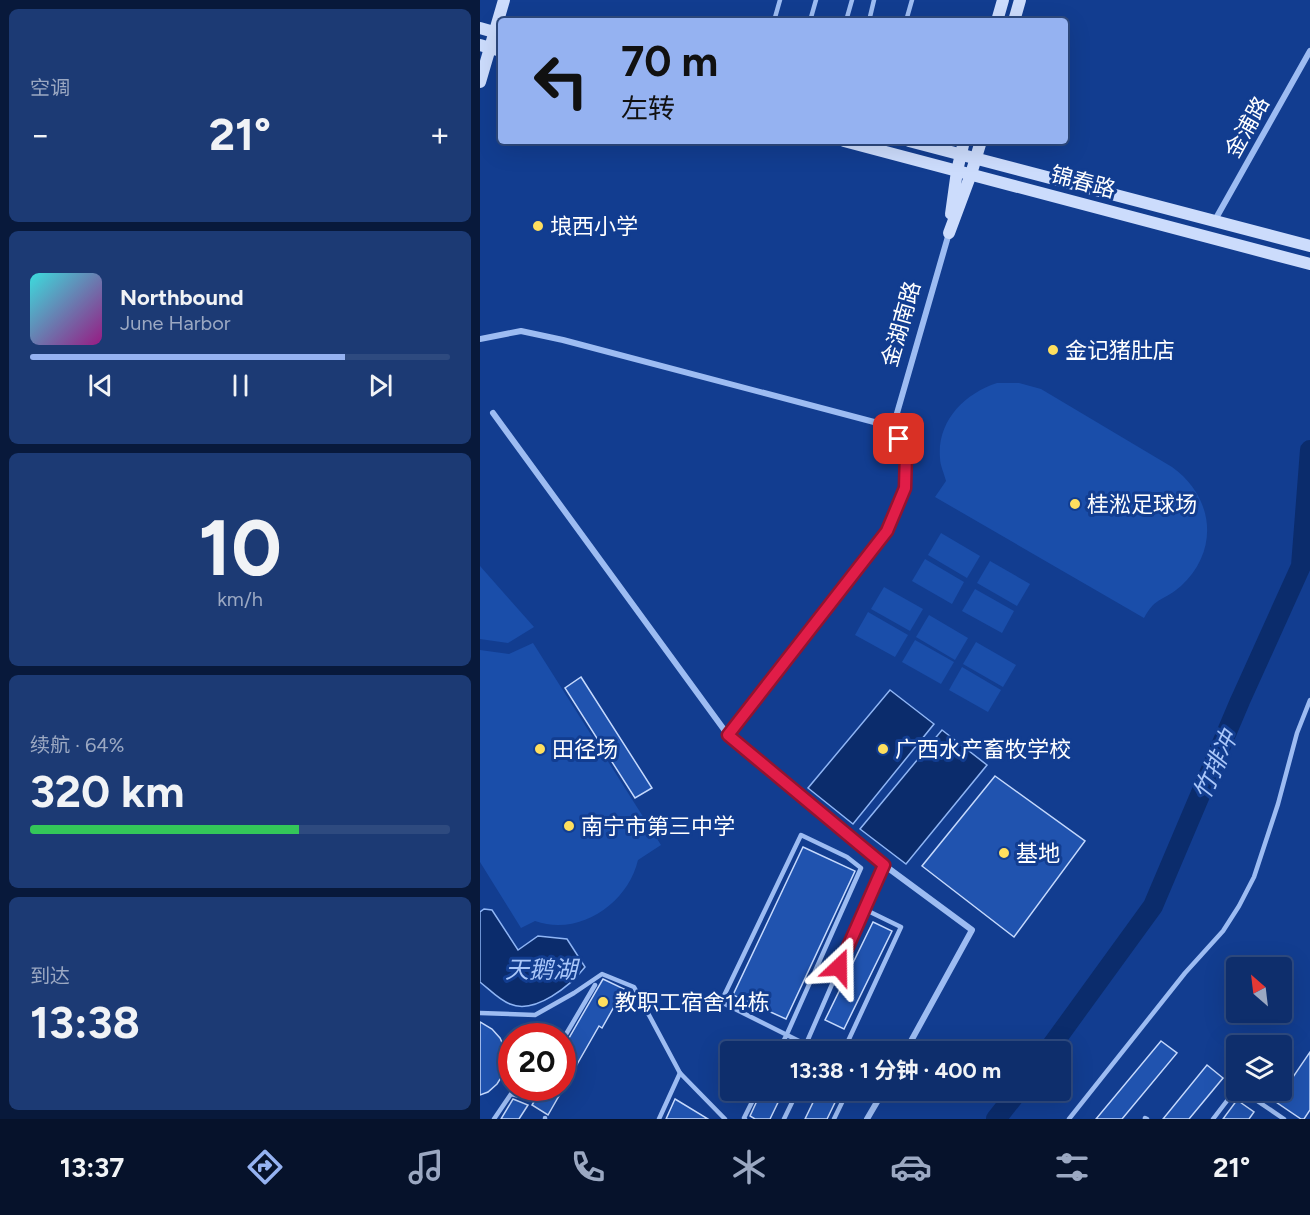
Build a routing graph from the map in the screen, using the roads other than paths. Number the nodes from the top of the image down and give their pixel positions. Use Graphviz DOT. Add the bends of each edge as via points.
graph roads {
  1 [pos="504,0"];
  2 [pos="780,0"];
  3 [pos="816,0"];
  4 [pos="852,0"];
  5 [pos="874,0"];
  6 [pos="903,0"];
  7 [pos="1003,0"];
  8 [pos="1020,0"];
  9 [pos="912,1"];
  10 [pos="501,18"];
  11 [pos="775,18"];
  12 [pos="811,18"];
  13 [pos="847,18"];
  14 [pos="869,18"];
  15 [pos="907,18"];
  16 [pos="998,18"];
  17 [pos="1015,18"];
  18 [pos="480,28"];
  19 [pos="498,33"];
  20 [pos="490,48"];
  21 [pos="1310,51"];
  22 [pos="480,82"];
  23 [pos="855,144"];
  24 [pos="921,144"];
  25 [pos="963,144"];
  26 [pos="980,144"];
  27 [pos="960,154"];
  28 [pos="976,159"];
  29 [pos="957,171"];
  30 [pos="971,174"];
  31 [pos="1215,221"];
  32 [pos="949,233"];
  33 [pos="1310,246"];
  34 [pos="1310,264"];
  35 [pos="480,339"];
  36 [pos="493,413"];
  37 [pos="893,427"];
  38 [pos="1310,700"];
  39 [pos="728,735"];
  40 [pos="884,865"];
  41 [pos="864,909"];
  42 [pos="595,985"];
  43 [pos="480,1012"];
  44 [pos="573,1023"];
  45 [pos="786,1034"];
  46 [pos="783,1041"];
  47 [pos="800,1041"];
  48 [pos="807,1041"];
  49 [pos="848,1041"];
  50 [pos="911,1041"];
  51 [pos="681,1073"];
  52 [pos="506,1101"];
  53 [pos="752,1101"];
  54 [pos="793,1101"];
  55 [pos="843,1101"];
  56 [pos="878,1101"];
  57 [pos="1227,1101"];
  58 [pos="1258,1101"];
  59 [pos="1274,1112"];
  60 [pos="494,1119"];
  61 [pos="659,1119"];
  62 [pos="725,1119"];
  63 [pos="745,1119"];
  64 [pos="784,1119"];
  65 [pos="834,1119"];
  66 [pos="867,1119"];
  67 [pos="1069,1119"];
  68 [pos="1213,1119"];
  69 [pos="1269,1119"];
  70 [pos="1284,1119"];
  1 -- 10 [label="main road"];
  2 -- 11 [label="lane"];
  3 -- 12 [label="lane"];
  4 -- 13 [label="lane"];
  5 -- 14 [label="lane"];
  6 -- 9 [label="lane"];
  7 -- 16 [label="main road"];
  8 -- 17 [label="main road"];
  9 -- 15 [label="lane"];
  18 -- 19 [label="main road"];
  19 -- 20 [label="main road"];
  20 -- 22 [label="main road"];
  21 -- 31 [label="street, 金浦路"];
  23 -- 29 [label="main road, 锦春路"];
  24 -- 27 [label="main road, 锦春路"];
  25 -- 27 [label="main road, 金湖南路"];
  26 -- 28 [label="main road, 金湖南路"];
  27 -- 28 [label="main road, 锦春路"];
  27 -- 29 [label="main road, 金湖南路"];
  28 -- 30 [label="main road, 金湖南路"];
  28 -- 31 [label="main road, 锦春路"];
  29 -- 30 [label="main road, 锦春路"];
  29 -- 32 [label="main road, 金湖南路"];
  30 -- 32 [label="main road, 金湖南路"];
  30 -- 34 [label="main road, 锦春路"];
  31 -- 33 [label="main road, 锦春路"];
  32 -- 37 [label="street, 金湖南路"];
  35 -- 37 [label="street" via="521,331"];
  36 -- 39 [label="street"];
  37 -- 39 [label="street" via="906,452 905,488 887,531"];
  38 -- 67 [label="lane" via="1254,878 1239,906 1223,931"];
  39 -- 40 [label="street"];
  40 -- 41 [label="lane"];
  40 -- 50 [label="street" via="972,930"];
  41 -- 48 [label="lane"];
  41 -- 49 [label="lane" via="901,927"];
  42 -- 44 [label="lane"];
  43 -- 51 [label="lane" via="535,1015 602,974 634,987"];
  45 -- 45 [label="lane" via="721,1002 801,835 861,868"];
  45 -- 46 [label="lane"];
  45 -- 47 [label="lane"];
  51 -- 61 [label="lane"];
  51 -- 62 [label="lane"];
  52 -- 60 [label="lane"];
  53 -- 63 [label="lane"];
  54 -- 64 [label="lane"];
  55 -- 65 [label="lane"];
  56 -- 66 [label="street"];
  57 -- 68 [label="lane"];
  58 -- 59 [label="lane"];
  59 -- 69 [label="lane"];
  59 -- 70 [label="lane"];
}
